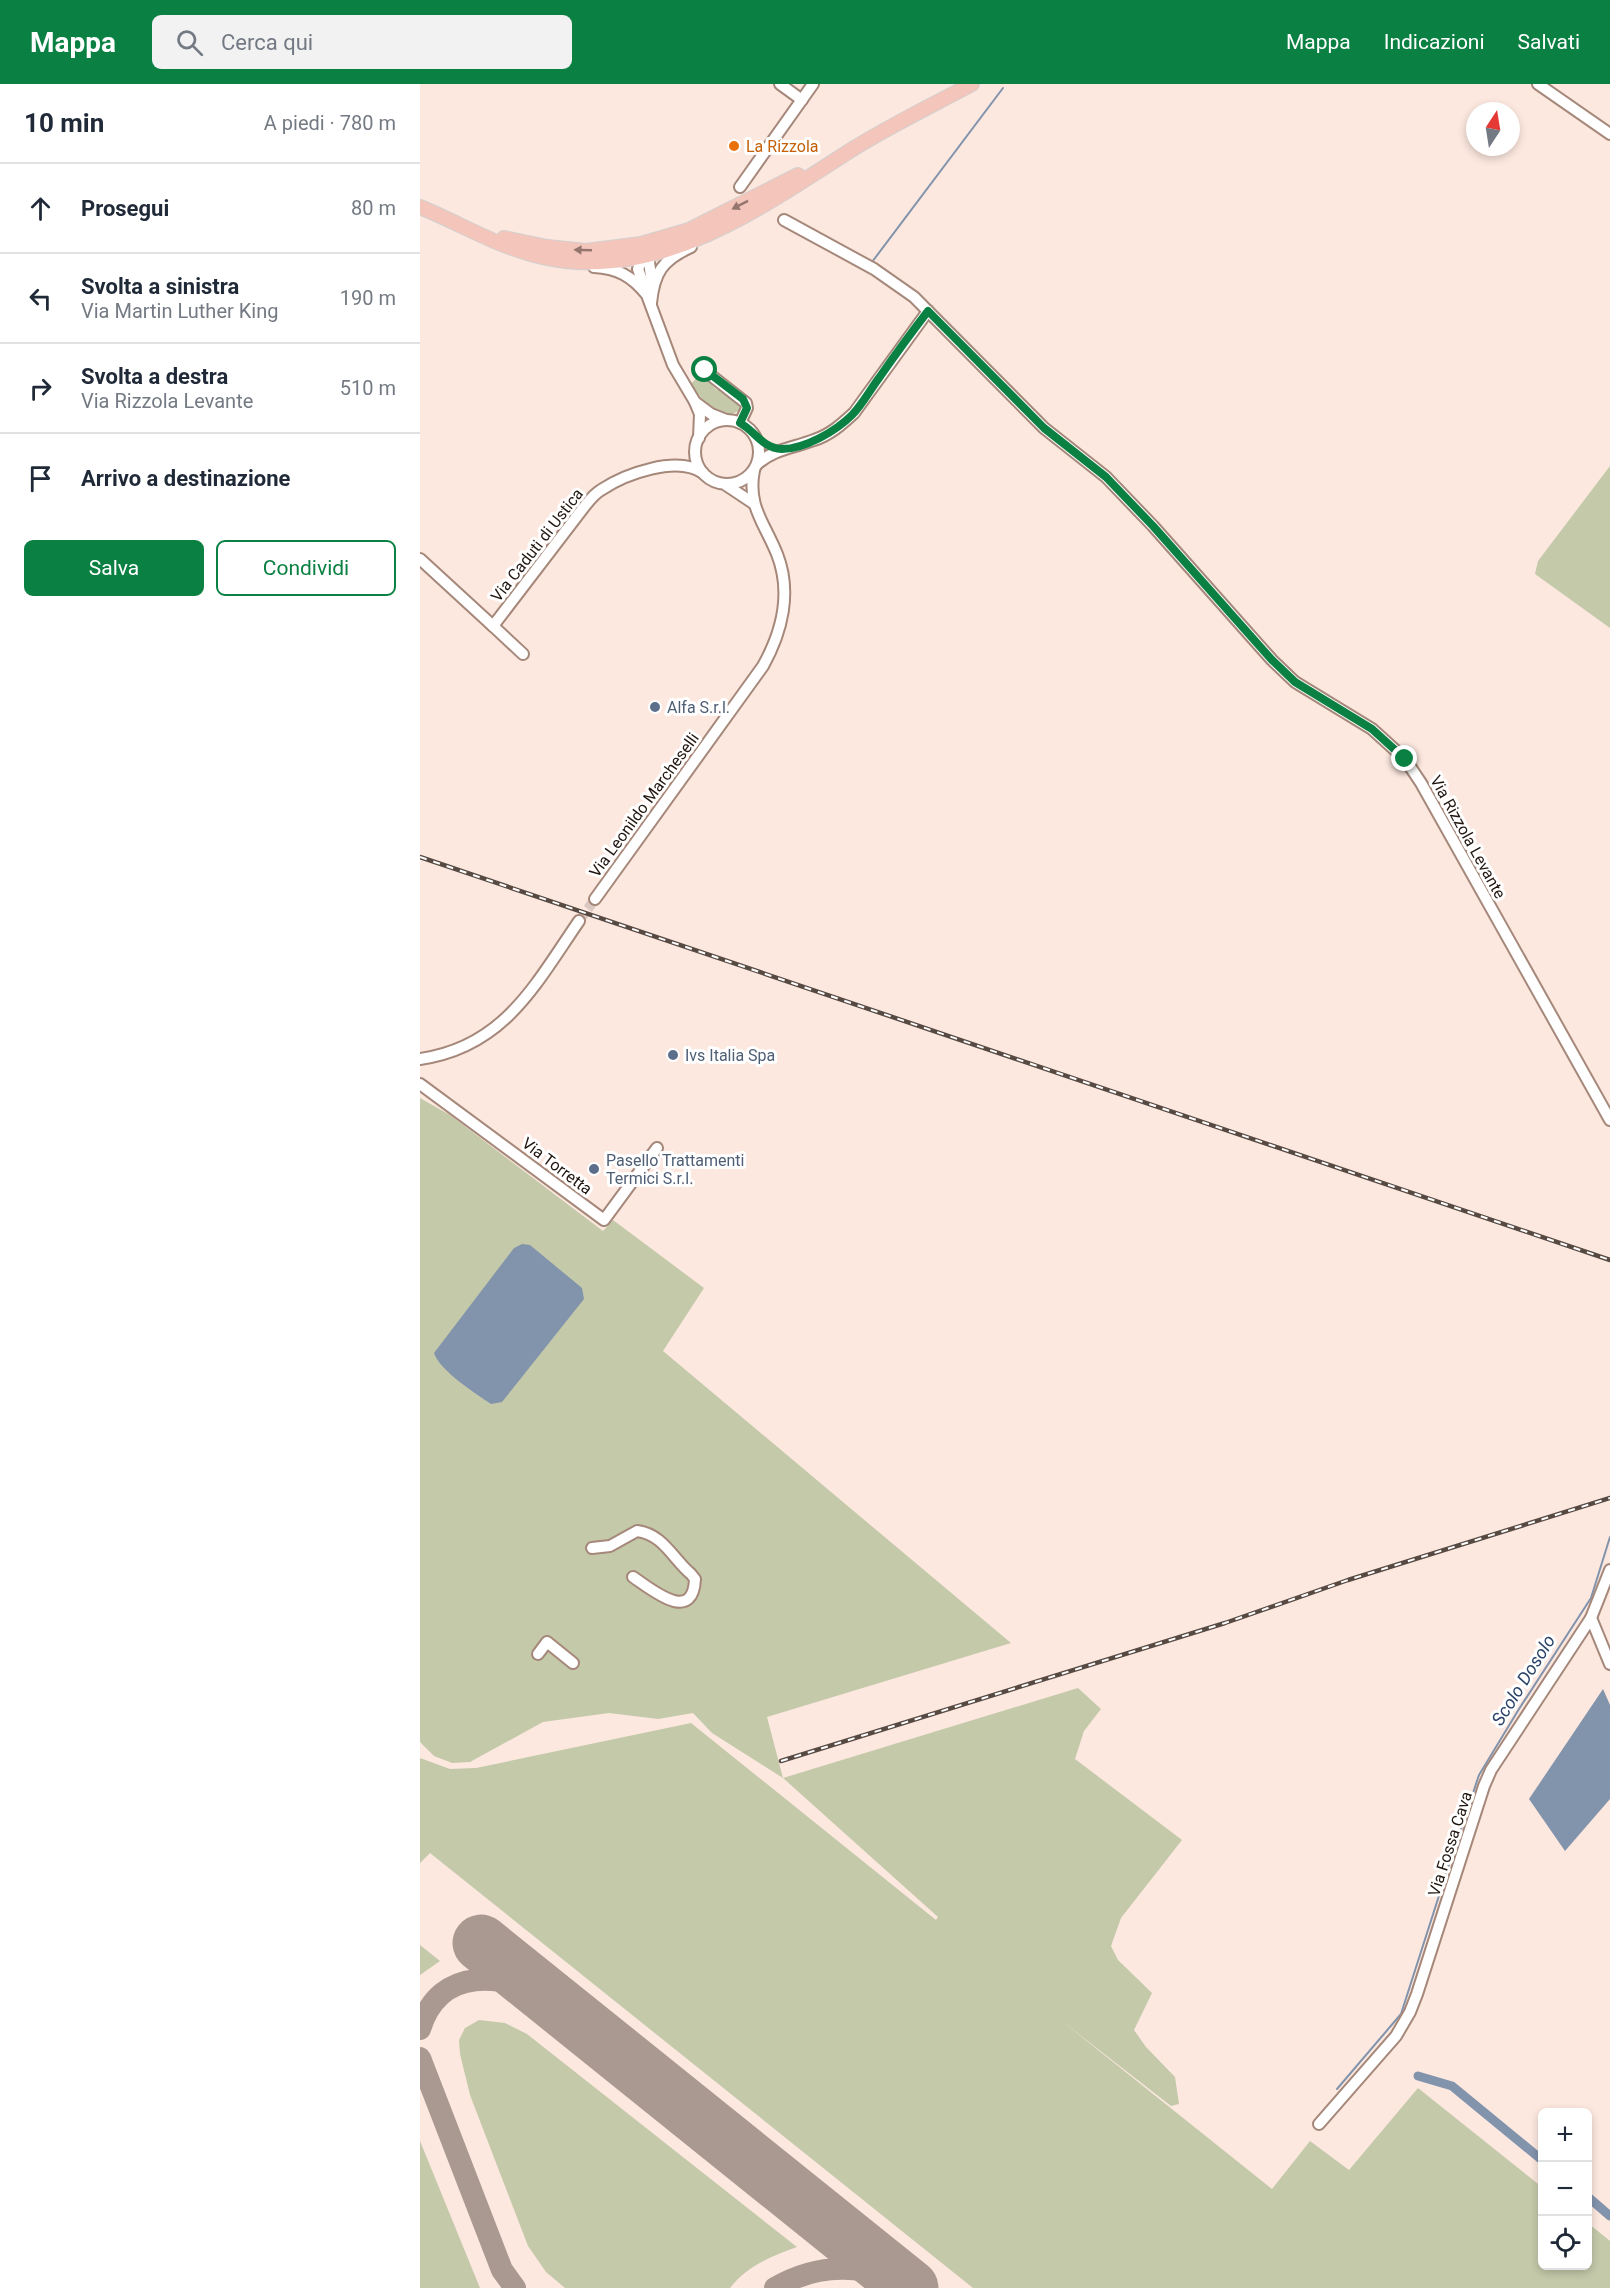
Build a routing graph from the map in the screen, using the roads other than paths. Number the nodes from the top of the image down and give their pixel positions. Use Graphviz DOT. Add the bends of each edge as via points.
graph roads {
  1 [pos="780,84"];
  2 [pos="813,84"];
  3 [pos="972,84"];
  4 [pos="1538,84"];
  5 [pos="802,100"];
  6 [pos="1610,134"];
  7 [pos="849,151"];
  8 [pos="740,187"];
  9 [pos="420,207"];
  10 [pos="739,218"];
  11 [pos="784,220"];
  12 [pos="462,225"];
  13 [pos="642,250"];
  14 [pos="519,251"];
  15 [pos="650,295"];
  16 [pos="928,311"];
  17 [pos="705,370"];
  18 [pos="695,402"];
  19 [pos="727,420"];
  20 [pos="740,423"];
  21 [pos="756,438"];
  22 [pos="697,442"];
  23 [pos="782,449"];
  24 [pos="675,464"];
  25 [pos="755,467"];
  26 [pos="703,473"];
  27 [pos="720,483"];
  28 [pos="753,503"];
  29 [pos="420,559"];
  30 [pos="493,626"];
  31 [pos="523,654"];
  32 [pos="595,899"];
  33 [pos="579,921"];
  34 [pos="420,1059"];
  35 [pos="420,1084"];
  36 [pos="1610,1120"];
  37 [pos="657,1148"];
  38 [pos="592,1548"];
  39 [pos="1610,1570"];
  40 [pos="633,1577"];
  41 [pos="1591,1618"];
  42 [pos="538,1654"];
  43 [pos="573,1663"];
  44 [pos="1610,1664"];
  45 [pos="1319,2124"];
  1 -- 5 [label="street"];
  2 -- 5 [label="street"];
  3 -- 7 [label="main road"];
  4 -- 6 [label="street"];
  5 -- 8 [label="street"];
  7 -- 10 [label="main road"];
  7 -- 13 [label="main road, one-way"];
  9 -- 12 [label="main road"];
  10 -- 13 [label="main road" via="694,241"];
  10 -- 15 [label="street" via="729,229 679,252 666,263"];
  11 -- 16 [label="street, Via Rizzola Levante" via="889,278"];
  13 -- 12 [label="main road, one-way" via="547,247"];
  12 -- 14 [label="main road" via="478,236"];
  13 -- 14 [label="main road" via="610,261 543,258"];
  13 -- 15 [label="street" via="649,262"];
  14 -- 15 [label="street" via="537,261 619,270"];
  15 -- 18 [label="street" via="673,365"];
  16 -- 23 [label="street" via="849,418 817,440"];
  16 -- 36 [label="street, Via Rizzola Levante" via="1044,428 1106,477 1295,682 1372,729 1405,759"];
  17 -- 20 [label="street" via="746,403"];
  18 -- 19 [label="street"];
  18 -- 22 [label="street" via="701,422"];
  19 -- 20 [label="street"];
  19 -- 22 [label="street" via="712,424"];
  20 -- 21 [label="street"];
  21 -- 23 [label="street"];
  21 -- 25 [label="street" via="759,450"];
  22 -- 24 [label="street, Via Caduti di Ustica" via="690,454"];
  22 -- 26 [label="street" via="697,462"];
  23 -- 25 [label="street"];
  24 -- 26 [label="street"];
  24 -- 30 [label="street, Via Caduti di Ustica" via="643,471 599,491"];
  25 -- 27 [label="street" via="743,480"];
  25 -- 28 [label="street, Via Leonildo Marcheselli"];
  26 -- 27 [label="street"];
  27 -- 28 [label="street, Via Leonildo Marcheselli"];
  28 -- 32 [label="street, Via Leonildo Marcheselli" via="778,556 783,578 782,623 776,644"];
  29 -- 30 [label="street, Via Caduti di Ustica"];
  30 -- 31 [label="street, Via Caduti di Ustica"];
  33 -- 34 [label="street" via="532,989 499,1026 463,1047"];
  35 -- 37 [label="street, Via Torretta" via="604,1220"];
  38 -- 40 [label="street" via="610,1546 638,1531 650,1534 691,1574 695,1586 679,1603"];
  39 -- 41 [label="street, Via Fossa Cava"];
  41 -- 44 [label="street"];
  41 -- 45 [label="street, Via Fossa Cava" via="1491,1770 1405,2022"];
  42 -- 43 [label="street" via="547,1642"];
}
